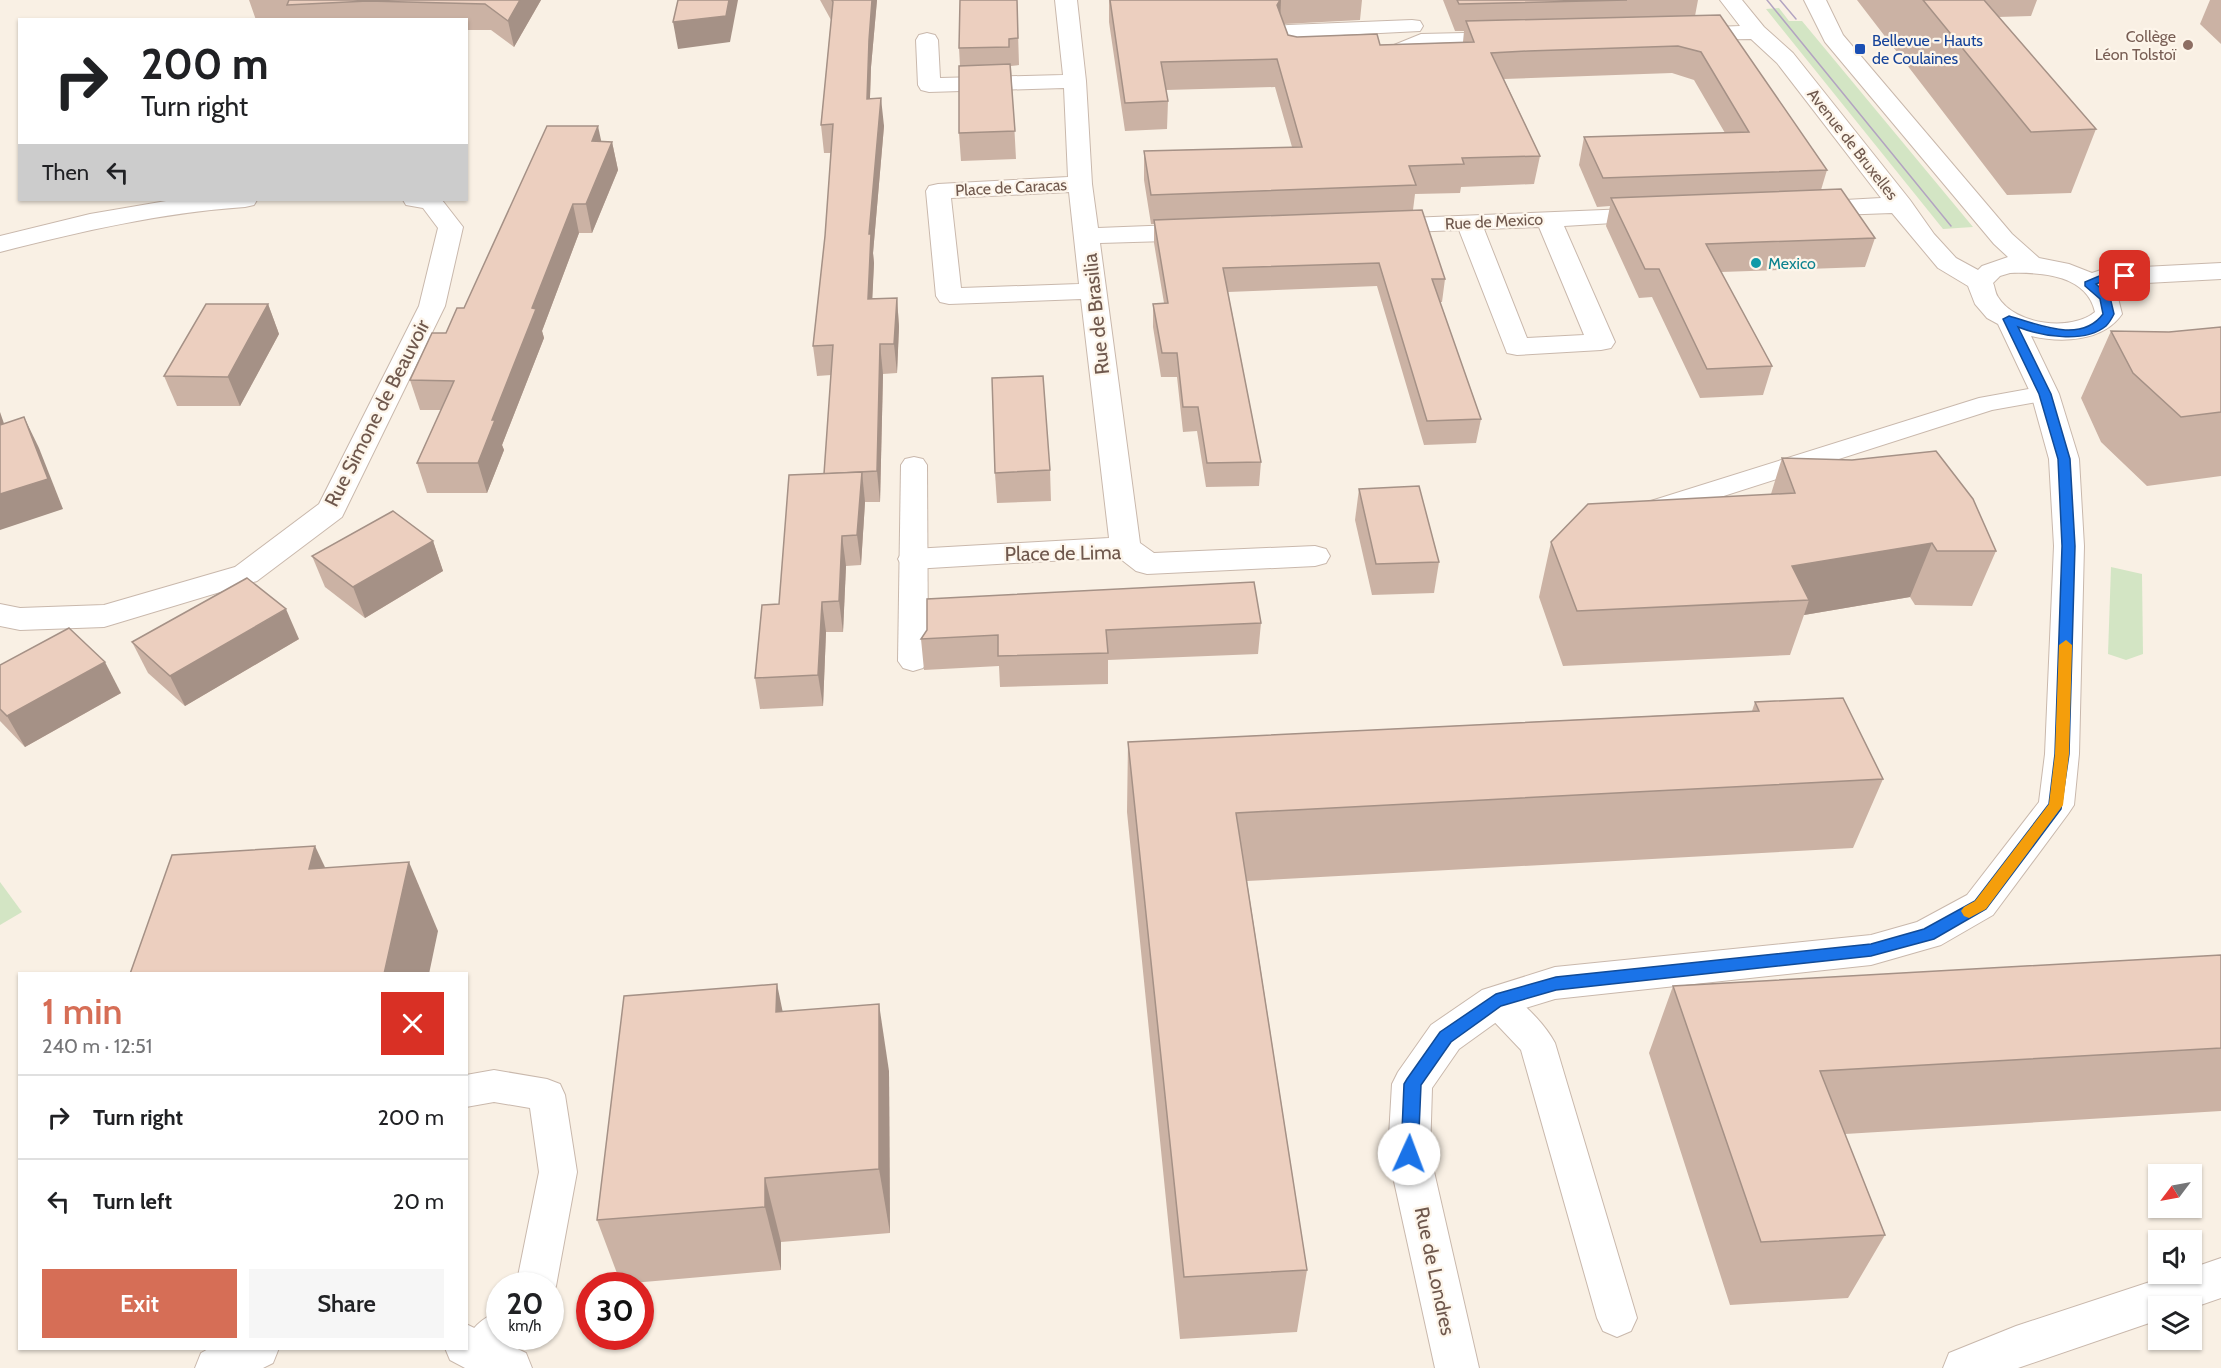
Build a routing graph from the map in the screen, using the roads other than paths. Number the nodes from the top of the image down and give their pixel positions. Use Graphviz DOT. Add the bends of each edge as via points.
graph roads {
  1 [pos="1066,0"];
  2 [pos="1731,0"];
  3 [pos="1815,0"];
  4 [pos="1403,6"];
  5 [pos="1756,32"];
  6 [pos="1416,34"];
  7 [pos="1668,35"];
  8 [pos="1527,39"];
  9 [pos="927,40"];
  10 [pos="1075,81"];
  11 [pos="1080,184"];
  12 [pos="216,201"];
  13 [pos="430,201"];
  14 [pos="1900,205"];
  15 [pos="1780,210"];
  16 [pos="1676,214"];
  17 [pos="1548,219"];
  18 [pos="1468,223"];
  19 [pos="1361,227"];
  20 [pos="1229,231"];
  21 [pos="1087,236"];
  22 [pos="0,244"];
  23 [pos="2031,265"];
  24 [pos="2221,271"];
  25 [pos="1980,282"];
  26 [pos="2089,284"];
  27 [pos="1092,291"];
  28 [pos="2009,319"];
  29 [pos="2045,394"];
  30 [pos="914,465"];
  31 [pos="1626,518"];
  32 [pos="1125,547"];
  33 [pos="1315,555"];
  34 [pos="913,559"];
  35 [pos="0,615"];
  36 [pos="913,661"];
  37 [pos="1496,1001"];
  38 [pos="468,1091"];
  39 [pos="539,1272"];
  40 [pos="2221,1278"];
  41 [pos="1617,1318"];
  42 [pos="253,1350"];
  43 [pos="217,1368"];
  44 [pos="1457,1368"];
  45 [pos="1965,1368"];
  1 -- 10 [label="street, Rue de Brasilia"];
  2 -- 5 [label="street, Avenue de Bruxelles"];
  3 -- 23 [label="street" via="1833,37 2003,239"];
  4 -- 6 [label="street"];
  5 -- 7 [label="street"];
  5 -- 14 [label="street, Avenue de Bruxelles" via="1785,57"];
  6 -- 6 [label="street" via="1397,51 1295,55 1288,31"];
  6 -- 8 [label="street"];
  9 -- 10 [label="street" via="929,85"];
  10 -- 11 [label="street, Rue de Brasilia"];
  11 -- 21 [label="street, Rue de Brasilia"];
  11 -- 27 [label="street, Place de Caracas" via="938,191 949,296"];
  12 -- 22 [label="street" via="73,223"];
  13 -- 35 [label="street, Rue Simone de Beauvoir" via="451,227 432,306 331,510 246,574 104,616 20,619"];
  14 -- 15 [label="street"];
  14 -- 25 [label="street, Avenue de Bruxelles" via="1947,263"];
  16 -- 17 [label="street, Rue de Mexico"];
  17 -- 18 [label="street, Rue de Mexico"];
  17 -- 18 [label="street" via="1601,342 1517,347"];
  18 -- 19 [label="street, Rue de Mexico"];
  20 -- 21 [label="street"];
  21 -- 27 [label="street, Rue de Brasilia"];
  23 -- 25 [label="street" via="1991,271"];
  23 -- 26 [label="street" via="2054,268"];
  24 -- 26 [label="street" via="2104,277"];
  25 -- 28 [label="street" via="1980,293 1986,303"];
  26 -- 28 [label="street" via="2105,297 2109,314 2102,324 2083,332 2062,333 2030,328"];
  27 -- 32 [label="street, Rue de Brasilia"];
  28 -- 29 [label="street, Rue de Londres"];
  29 -- 31 [label="lane" via="1988,403"];
  29 -- 37 [label="street, Rue de Londres" via="2064,459 2069,546 2062,754 2056,805 1980,905 1928,934 1871,950 1556,983"];
  30 -- 34 [label="lane"];
  32 -- 33 [label="street, Place de Lima" via="1147,564"];
  32 -- 34 [label="street, Place de Lima"];
  34 -- 36 [label="lane"];
  37 -- 41 [label="lane" via="1537,1043"];
  37 -- 44 [label="street, Rue de Londres" via="1445,1037 1412,1084 1409,1154"];
  38 -- 39 [label="lane" via="494,1086 547,1095 558,1172"];
  40 -- 45 [label="street"];
  42 -- 43 [label="street"];
}
